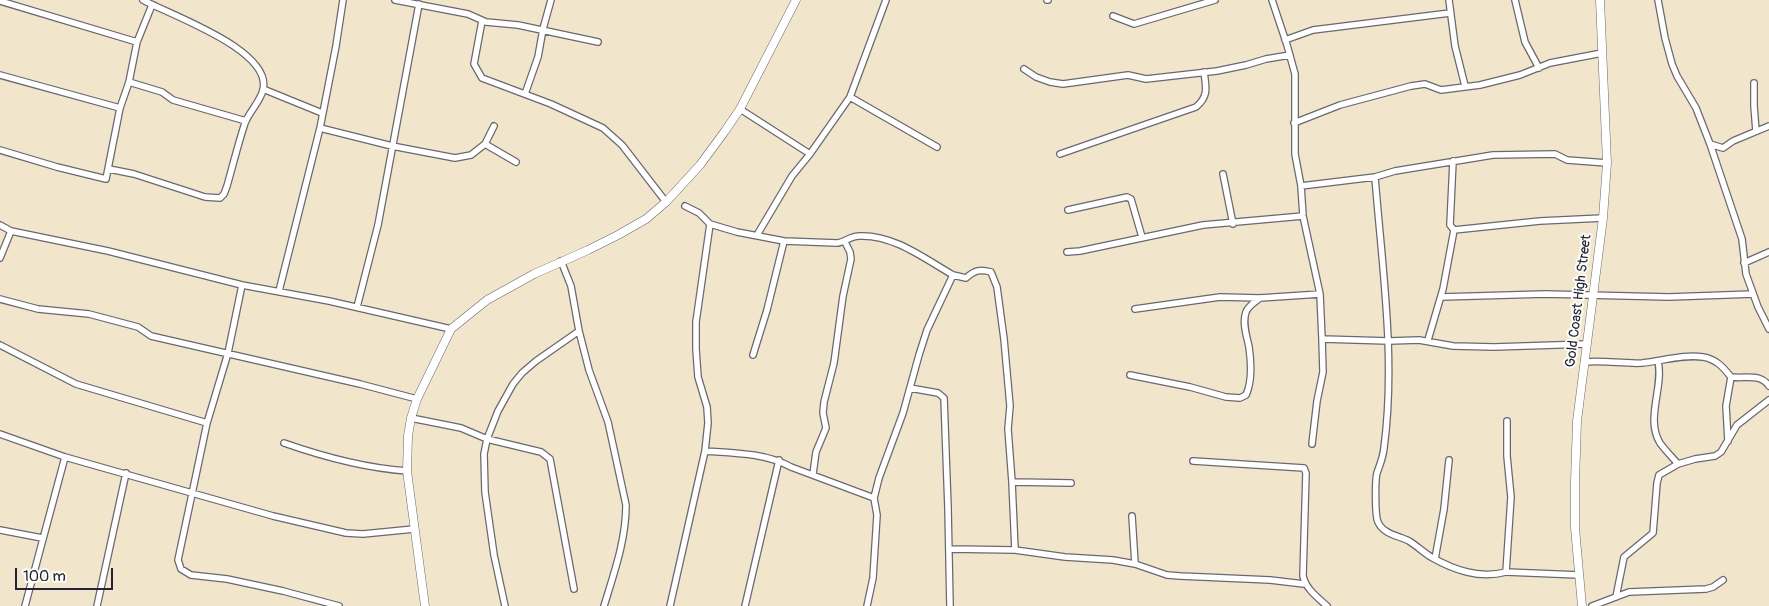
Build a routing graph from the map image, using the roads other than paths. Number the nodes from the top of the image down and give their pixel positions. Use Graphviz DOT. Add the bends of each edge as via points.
graph roads {
  1 [pos="143,0"];
  2 [pos="343,0"];
  3 [pos="395,0"];
  4 [pos="551,0"];
  5 [pos="796,0"];
  6 [pos="886,0"];
  7 [pos="1215,0"];
  8 [pos="1272,0"];
  9 [pos="1449,0"];
  10 [pos="1515,0"];
  11 [pos="1600,0"];
  12 [pos="1658,0"];
  13 [pos="0,1"];
  14 [pos="427,2"];
  15 [pos="419,4"];
  16 [pos="152,5"];
  17 [pos="1450,13"];
  18 [pos="1113,16"];
  19 [pos="482,21"];
  20 [pos="543,29"];
  21 [pos="1285,40"];
  22 [pos="137,42"];
  23 [pos="598,42"];
  24 [pos="1602,53"];
  25 [pos="1290,55"];
  26 [pos="1539,68"];
  27 [pos="1024,69"];
  28 [pos="1204,72"];
  29 [pos="0,75"];
  30 [pos="129,82"];
  31 [pos="1754,83"];
  32 [pos="1465,86"];
  33 [pos="264,89"];
  34 [pos="525,94"];
  35 [pos="850,97"];
  36 [pos="120,108"];
  37 [pos="740,109"];
  38 [pos="322,113"];
  39 [pos="246,122"];
  40 [pos="1294,123"];
  41 [pos="494,126"];
  42 [pos="1769,126"];
  43 [pos="320,128"];
  44 [pos="1756,131"];
  45 [pos="485,144"];
  46 [pos="1710,144"];
  47 [pos="392,146"];
  48 [pos="937,147"];
  49 [pos="1723,148"];
  50 [pos="0,150"];
  51 [pos="810,154"];
  52 [pos="1060,154"];
  53 [pos="1453,160"];
  54 [pos="516,162"];
  55 [pos="1716,162"];
  56 [pos="1607,163"];
  57 [pos="109,169"];
  58 [pos="1223,174"];
  59 [pos="1375,177"];
  60 [pos="1301,186"];
  61 [pos="666,202"];
  62 [pos="685,206"];
  63 [pos="1068,210"];
  64 [pos="1303,216"];
  65 [pos="1602,218"];
  66 [pos="710,224"];
  67 [pos="1232,224"];
  68 [pos="0,226"];
  69 [pos="1454,230"];
  70 [pos="11,231"];
  71 [pos="756,235"];
  72 [pos="1142,237"];
  73 [pos="784,241"];
  74 [pos="844,242"];
  75 [pos="1067,252"];
  76 [pos="1769,252"];
  77 [pos="0,258"];
  78 [pos="561,261"];
  79 [pos="1744,263"];
  80 [pos="953,275"];
  81 [pos="242,285"];
  82 [pos="279,291"];
  83 [pos="1320,294"];
  84 [pos="1593,294"];
  85 [pos="1753,294"];
  86 [pos="1441,297"];
  87 [pos="1260,298"];
  88 [pos="0,299"];
  89 [pos="357,307"];
  90 [pos="1135,309"];
  91 [pos="1768,325"];
  92 [pos="451,330"];
  93 [pos="579,331"];
  94 [pos="1322,339"];
  95 [pos="1428,340"];
  96 [pos="1389,341"];
  97 [pos="1586,344"];
  98 [pos="0,345"];
  99 [pos="228,353"];
  100 [pos="753,355"];
  101 [pos="1658,361"];
  102 [pos="1584,362"];
  103 [pos="1130,375"];
  104 [pos="1731,377"];
  105 [pos="1769,386"];
  106 [pos="910,388"];
  107 [pos="417,399"];
  108 [pos="1769,400"];
  109 [pos="411,418"];
  110 [pos="1507,421"];
  111 [pos="208,423"];
  112 [pos="0,434"];
  113 [pos="486,439"];
  114 [pos="1728,441"];
  115 [pos="284,443"];
  116 [pos="1312,444"];
  117 [pos="705,450"];
  118 [pos="65,457"];
  119 [pos="779,460"];
  120 [pos="1449,460"];
  121 [pos="1193,461"];
  122 [pos="1678,464"];
  123 [pos="407,471"];
  124 [pos="126,473"];
  125 [pos="813,474"];
  126 [pos="1012,482"];
  127 [pos="1071,483"];
  128 [pos="192,493"];
  129 [pos="874,498"];
  130 [pos="1132,516"];
  131 [pos="414,529"];
  132 [pos="0,530"];
  133 [pos="42,538"];
  134 [pos="949,549"];
  135 [pos="1015,550"];
  136 [pos="1435,559"];
  137 [pos="1135,564"];
  138 [pos="1506,572"];
  139 [pos="1579,575"];
  140 [pos="1723,580"];
  141 [pos="1304,584"];
  142 [pos="574,589"];
  143 [pos="1616,597"];
  144 [pos="25,606"];
  145 [pos="97,606"];
  146 [pos="339,606"];
  147 [pos="425,606"];
  148 [pos="505,606"];
  149 [pos="604,606"];
  150 [pos="670,606"];
  151 [pos="745,606"];
  152 [pos="868,606"];
  153 [pos="950,606"];
  154 [pos="1327,606"];
  155 [pos="1582,606"];
  156 [pos="1592,606"];
  1 -- 16 [label="street"];
  2 -- 38 [label="street"];
  3 -- 15 [label="street"];
  4 -- 20 [label="street"];
  5 -- 37 [label="street"];
  6 -- 35 [label="street"];
  7 -- 18 [label="street" via="1134,24"];
  8 -- 21 [label="street"];
  9 -- 17 [label="street"];
  10 -- 26 [label="street" via="1526,42"];
  11 -- 24 [label="street, Gold Coast High Street"];
  12 -- 46 [label="street" via="1672,64 1696,108"];
  13 -- 22 [label="street"];
  14 -- 15 [label="street"];
  14 -- 19 [label="street"];
  15 -- 47 [label="street"];
  16 -- 22 [label="street"];
  16 -- 33 [label="street" via="207,31 247,55 261,73"];
  17 -- 21 [label="street" via="1313,30"];
  17 -- 32 [label="street"];
  19 -- 20 [label="street"];
  19 -- 34 [label="street" via="474,58 478,74"];
  20 -- 23 [label="street"];
  20 -- 34 [label="street" via="538,57"];
  21 -- 25 [label="street"];
  22 -- 30 [label="street"];
  24 -- 26 [label="street" via="1565,59"];
  24 -- 56 [label="street, Gold Coast High Street"];
  25 -- 28 [label="street"];
  25 -- 40 [label="street" via="1296,82"];
  26 -- 32 [label="street" via="1480,85"];
  27 -- 28 [label="street" via="1036,77 1063,84 1128,75 1146,79"];
  28 -- 52 [label="street" via="1204,101 1196,107"];
  29 -- 36 [label="street"];
  30 -- 36 [label="street"];
  30 -- 39 [label="street" via="162,92 173,100"];
  31 -- 44 [label="street"];
  32 -- 40 [label="street" via="1441,90 1425,84 1411,86 1332,108"];
  33 -- 38 [label="street"];
  33 -- 39 [label="street"];
  34 -- 61 [label="street" via="595,124 612,135"];
  35 -- 48 [label="street"];
  35 -- 51 [label="street"];
  36 -- 57 [label="street"];
  37 -- 51 [label="street"];
  37 -- 61 [label="street" via="700,165"];
  38 -- 43 [label="street"];
  39 -- 57 [label="street" via="227,186 220,198 205,197"];
  40 -- 60 [label="street"];
  41 -- 45 [label="street"];
  42 -- 44 [label="street"];
  43 -- 47 [label="street"];
  43 -- 82 [label="street"];
  44 -- 49 [label="street"];
  45 -- 47 [label="street" via="471,155 455,158"];
  45 -- 54 [label="street"];
  46 -- 49 [label="street"];
  46 -- 55 [label="street"];
  47 -- 89 [label="street" via="378,225"];
  49 -- 55 [label="street"];
  50 -- 57 [label="street" via="106,179"];
  51 -- 71 [label="street" via="792,176"];
  53 -- 56 [label="street" via="1493,155 1555,154 1567,160"];
  53 -- 59 [label="street"];
  53 -- 69 [label="street" via="1450,225"];
  55 -- 79 [label="street" via="1742,239"];
  56 -- 65 [label="street, Gold Coast High Street"];
  58 -- 67 [label="street"];
  59 -- 60 [label="street"];
  59 -- 96 [label="street"];
  60 -- 64 [label="street"];
  61 -- 78 [label="street" via="639,223"];
  62 -- 66 [label="street"];
  63 -- 72 [label="street" via="1127,197 1131,199"];
  64 -- 67 [label="street"];
  64 -- 83 [label="street"];
  65 -- 69 [label="street"];
  65 -- 84 [label="street, Gold Coast High Street"];
  66 -- 71 [label="street"];
  66 -- 117 [label="street" via="696,322 698,377 707,407"];
  67 -- 72 [label="street" via="1203,225"];
  68 -- 70 [label="street"];
  69 -- 86 [label="street"];
  70 -- 77 [label="street"];
  70 -- 81 [label="street" via="108,250"];
  71 -- 73 [label="street"];
  72 -- 75 [label="street"];
  73 -- 74 [label="street"];
  73 -- 100 [label="street"];
  74 -- 80 [label="street" via="856,236 877,237"];
  74 -- 125 [label="street" via="851,260 834,363 824,402 826,428 816,452"];
  76 -- 79 [label="street"];
  78 -- 92 [label="street" via="487,300"];
  78 -- 93 [label="street" via="571,286"];
  79 -- 85 [label="street"];
  80 -- 106 [label="street" via="927,330"];
  80 -- 126 [label="street" via="966,278 982,269 991,272 997,286 1010,406 1008,429"];
  81 -- 82 [label="street"];
  81 -- 99 [label="street"];
  82 -- 89 [label="street"];
  83 -- 87 [label="street"];
  83 -- 94 [label="street"];
  84 -- 85 [label="street" via="1669,297"];
  84 -- 86 [label="street"];
  84 -- 97 [label="street, Gold Coast High Street"];
  85 -- 91 [label="street"];
  86 -- 95 [label="street"];
  87 -- 90 [label="street" via="1220,297"];
  87 -- 103 [label="street" via="1246,311 1245,317 1250,380 1246,395 1226,397"];
  88 -- 99 [label="street" via="38,309 89,314 138,327 151,336"];
  89 -- 92 [label="street"];
  92 -- 107 [label="street"];
  93 -- 113 [label="street" via="522,373 498,411"];
  93 -- 149 [label="street" via="608,422 626,506 626,520"];
  94 -- 96 [label="street"];
  94 -- 116 [label="street" via="1323,372"];
  95 -- 96 [label="street"];
  95 -- 97 [label="street" via="1461,346"];
  96 -- 136 [label="street" via="1388,421 1383,459 1376,477 1377,520 1382,529"];
  97 -- 102 [label="street, Gold Coast High Street"];
  98 -- 111 [label="street" via="76,384"];
  99 -- 107 [label="street"];
  99 -- 111 [label="street"];
  101 -- 102 [label="street" via="1628,364"];
  101 -- 104 [label="street" via="1704,357 1720,364"];
  101 -- 122 [label="street" via="1656,432"];
  102 -- 139 [label="street, Gold Coast High Street" via="1577,420 1575,482"];
  104 -- 105 [label="street" via="1758,377"];
  104 -- 114 [label="street" via="1725,416"];
  106 -- 129 [label="street"];
  106 -- 134 [label="street" via="938,393 944,398"];
  107 -- 109 [label="street"];
  108 -- 114 [label="street" via="1737,425"];
  109 -- 113 [label="street" via="462,428"];
  109 -- 123 [label="street"];
  110 -- 138 [label="street" via="1511,497"];
  111 -- 128 [label="street"];
  112 -- 118 [label="street"];
  113 -- 142 [label="street" via="541,452 550,459"];
  113 -- 148 [label="street" via="485,492"];
  114 -- 122 [label="street" via="1716,456"];
  115 -- 123 [label="street" via="360,465"];
  117 -- 119 [label="street"];
  117 -- 150 [label="street"];
  118 -- 124 [label="street"];
  118 -- 133 [label="street"];
  119 -- 125 [label="street"];
  119 -- 151 [label="street"];
  120 -- 136 [label="street"];
  121 -- 141 [label="street" via="1304,468"];
  122 -- 143 [label="street" via="1659,475 1653,533 1624,557"];
  123 -- 131 [label="street"];
  124 -- 128 [label="street"];
  124 -- 145 [label="street"];
  125 -- 129 [label="street"];
  126 -- 127 [label="street"];
  126 -- 135 [label="street"];
  128 -- 131 [label="street" via="346,533"];
  128 -- 146 [label="street" via="178,560 182,569 191,575 227,579"];
  129 -- 152 [label="street" via="877,515"];
  130 -- 137 [label="street"];
  131 -- 147 [label="street"];
  132 -- 133 [label="street"];
  133 -- 144 [label="street"];
  134 -- 135 [label="street"];
  134 -- 153 [label="street"];
  135 -- 137 [label="street"];
  136 -- 138 [label="street" via="1461,571 1496,575"];
  137 -- 141 [label="street" via="1167,575"];
  138 -- 139 [label="street"];
  139 -- 155 [label="street, Gold Coast High Street"];
  140 -- 143 [label="street" via="1706,589 1629,592"];
  141 -- 154 [label="street"];
  143 -- 156 [label="street"];
}
